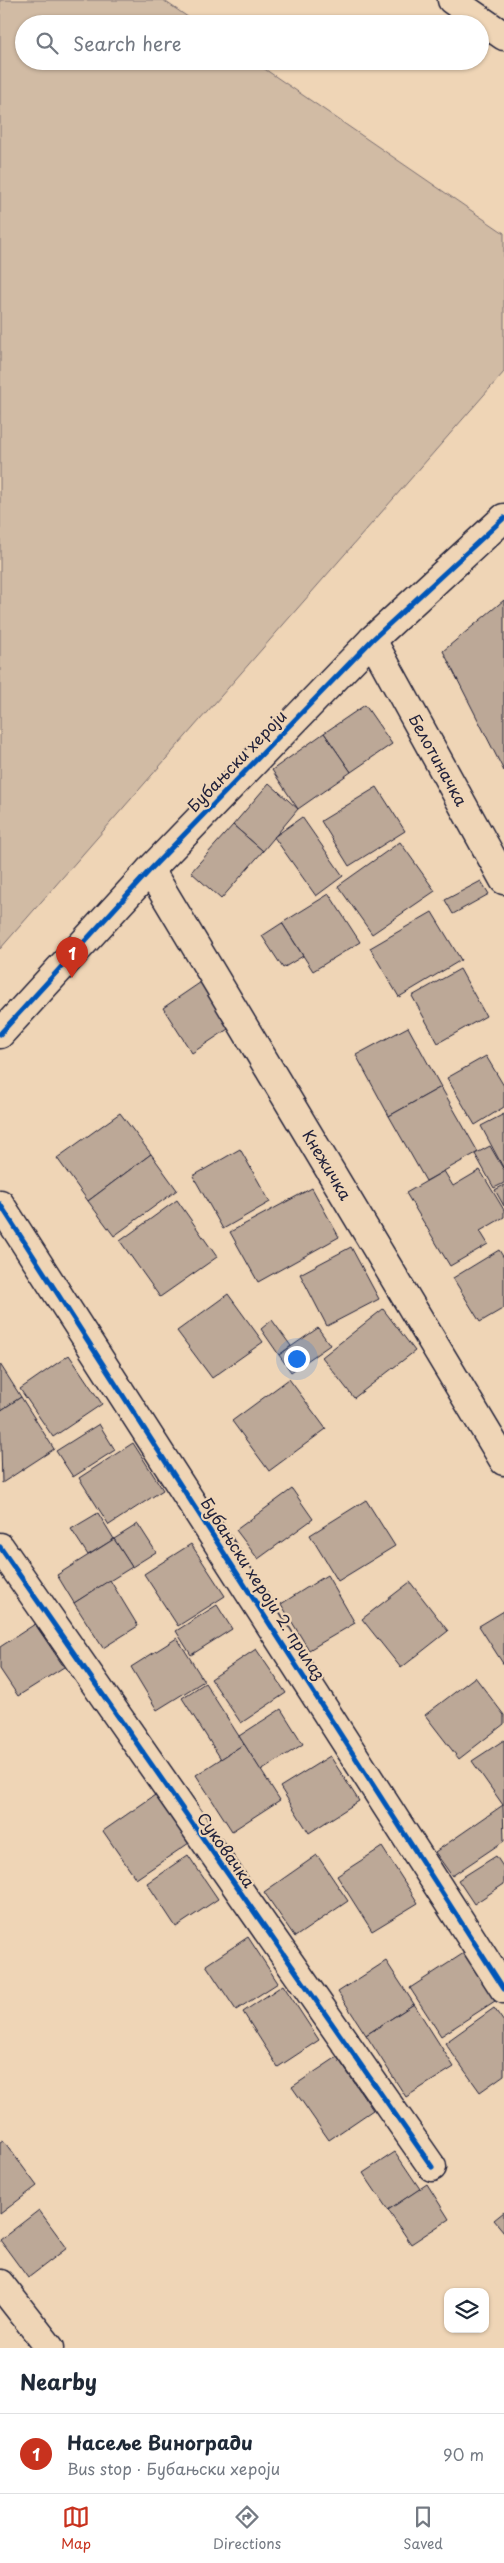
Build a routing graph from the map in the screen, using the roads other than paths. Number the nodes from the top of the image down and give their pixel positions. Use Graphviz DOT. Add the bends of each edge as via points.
graph roads {
  1 [pos="452,0"];
  2 [pos="474,15"];
  3 [pos="489,26"];
  4 [pos="504,36"];
  5 [pos="504,518"];
  6 [pos="372,640"];
  7 [pos="150,870"];
  8 [pos="504,880"];
  9 [pos="0,1034"];
  10 [pos="0,1204"];
  11 [pos="504,1461"];
  12 [pos="0,1547"];
  13 [pos="504,1989"];
  14 [pos="432,2167"];
  15 [pos="0,2284"];
  16 [pos="50,2348"];
  1 -- 2 [label="street"];
  3 -- 4 [label="street"];
  5 -- 6 [label="street, Бубањски хероји"];
  6 -- 7 [label="street, Бубањски хероји"];
  6 -- 8 [label="street, Белотиначка"];
  7 -- 9 [label="street, Бубањски хероји"];
  7 -- 11 [label="street, Кнежичка"];
  10 -- 13 [label="street, Бубањски хероји 2. прилаз"];
  12 -- 14 [label="street, Суковачка"];
  15 -- 16 [label="street"];
}
